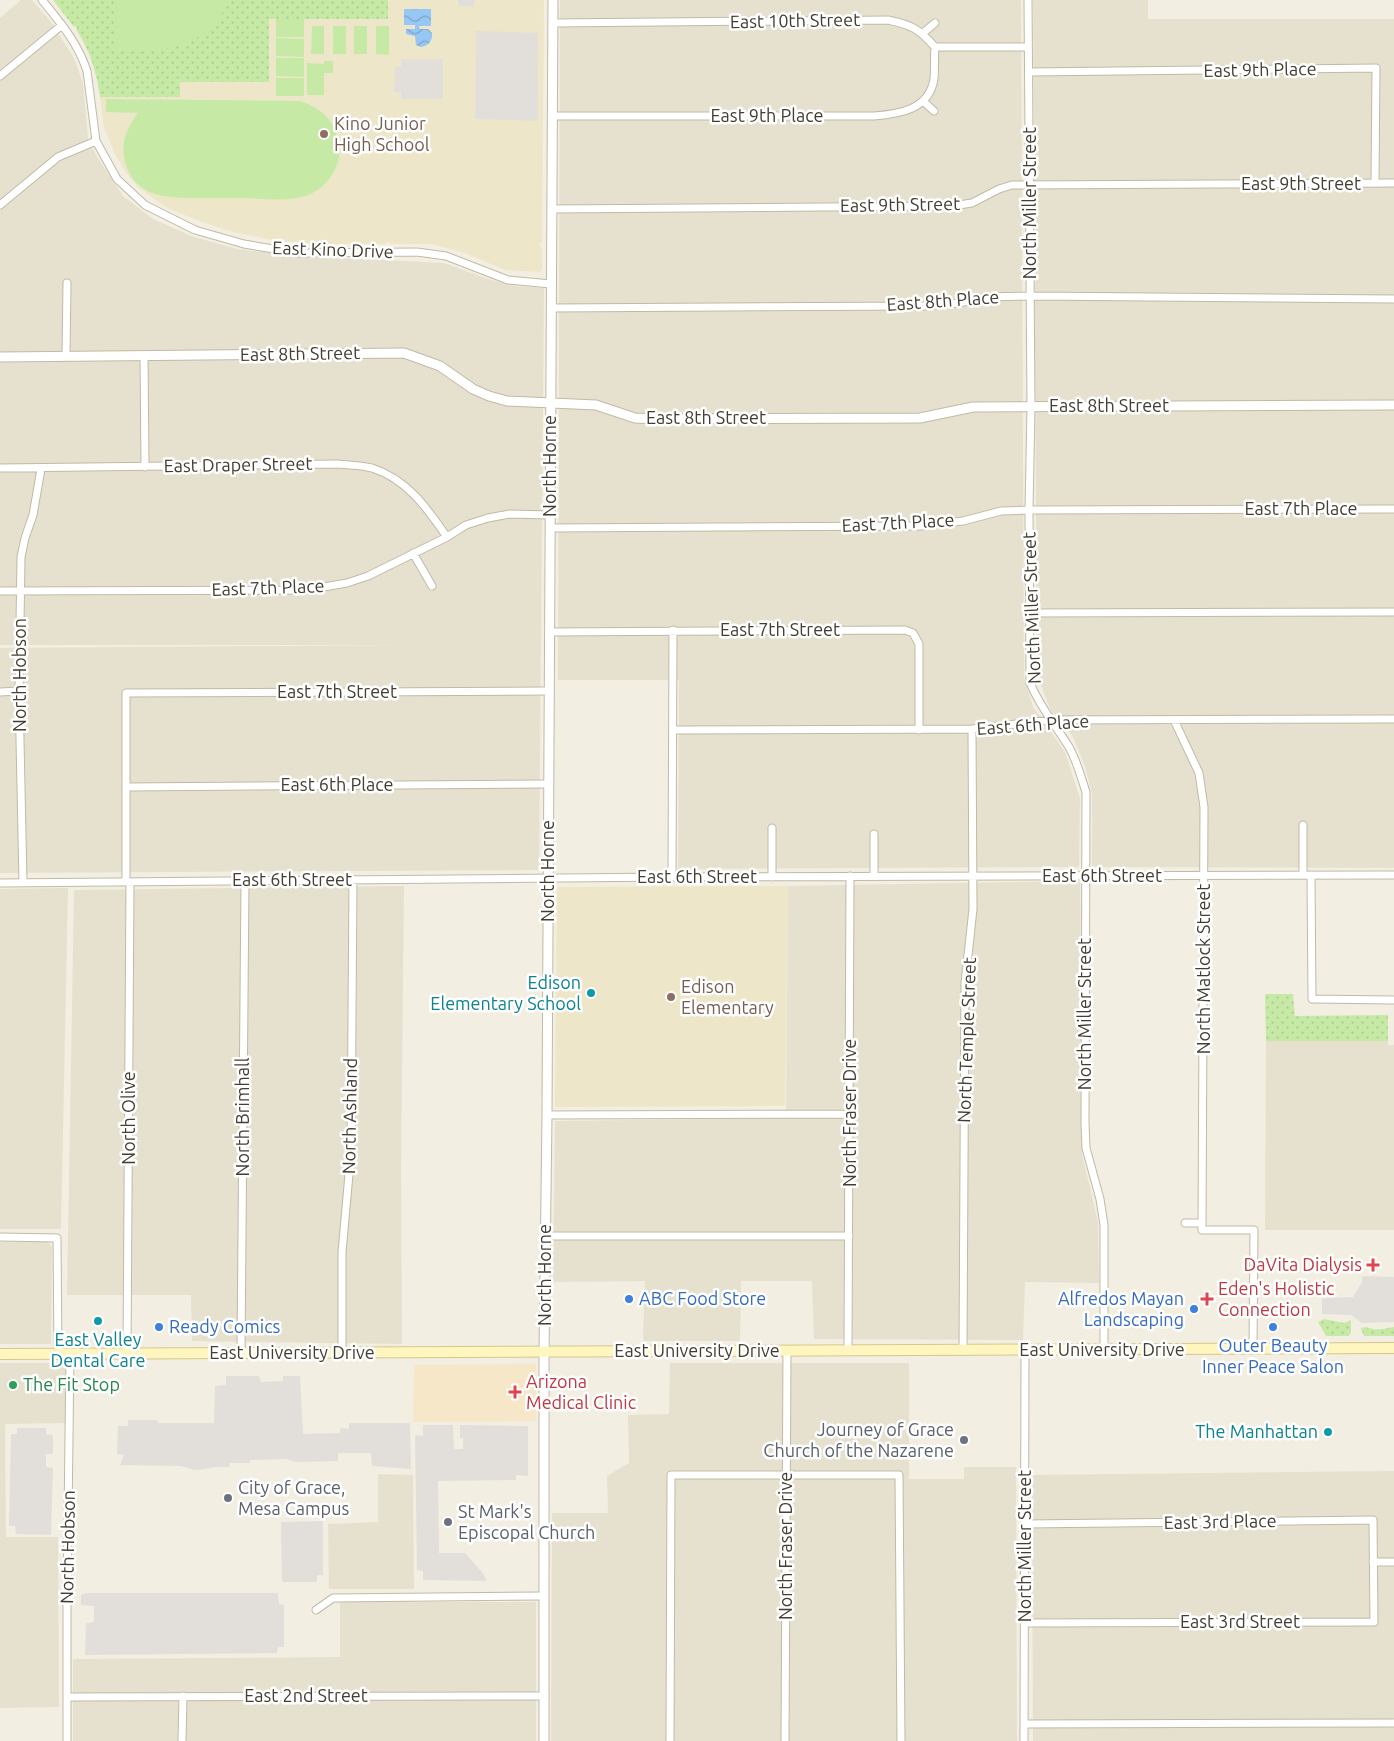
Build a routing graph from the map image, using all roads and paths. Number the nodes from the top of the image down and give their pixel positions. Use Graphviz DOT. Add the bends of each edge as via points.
graph roads {
  1 [pos="42,0"];
  2 [pos="553,0"];
  3 [pos="1028,0"];
  4 [pos="935,22"];
  5 [pos="553,23"];
  6 [pos="62,25"];
  7 [pos="923,33"];
  8 [pos="935,47"];
  9 [pos="1028,47"];
  10 [pos="1029,72"];
  11 [pos="0,76"];
  12 [pos="923,100"];
  13 [pos="934,112"];
  14 [pos="552,116"];
  15 [pos="96,141"];
  16 [pos="1375,183"];
  17 [pos="1394,183"];
  18 [pos="1029,186"];
  19 [pos="0,205"];
  20 [pos="552,209"];
  21 [pos="67,283"];
  22 [pos="551,284"];
  23 [pos="1030,296"];
  24 [pos="1394,299"];
  25 [pos="551,308"];
  26 [pos="144,355"];
  27 [pos="66,356"];
  28 [pos="0,357"];
  29 [pos="551,404"];
  30 [pos="1394,405"];
  31 [pos="1031,406"];
  32 [pos="145,466"];
  33 [pos="0,468"];
  34 [pos="41,469"];
  35 [pos="1394,509"];
  36 [pos="1029,510"];
  37 [pos="550,515"];
  38 [pos="550,528"];
  39 [pos="446,537"];
  40 [pos="413,553"];
  41 [pos="432,586"];
  42 [pos="0,591"];
  43 [pos="20,592"];
  44 [pos="1394,612"];
  45 [pos="1029,613"];
  46 [pos="674,630"];
  47 [pos="548,632"];
  48 [pos="548,690"];
  49 [pos="19,691"];
  50 [pos="0,692"];
  51 [pos="126,693"];
  52 [pos="1394,719"];
  53 [pos="1050,720"];
  54 [pos="1174,720"];
  55 [pos="972,729"];
  56 [pos="673,730"];
  57 [pos="919,730"];
  58 [pos="548,784"];
  59 [pos="126,787"];
  60 [pos="1303,826"];
  61 [pos="772,828"];
  62 [pos="874,834"];
  63 [pos="1307,875"];
  64 [pos="1394,875"];
  65 [pos="772,876"];
  66 [pos="850,876"];
  67 [pos="874,876"];
  68 [pos="972,876"];
  69 [pos="1086,876"];
  70 [pos="1205,876"];
  71 [pos="672,877"];
  72 [pos="548,878"];
  73 [pos="353,879"];
  74 [pos="245,880"];
  75 [pos="23,882"];
  76 [pos="128,882"];
  77 [pos="0,883"];
  78 [pos="1394,1000"];
  79 [pos="849,1114"];
  80 [pos="547,1115"];
  81 [pos="1185,1224"];
  82 [pos="1202,1224"];
  83 [pos="545,1236"];
  84 [pos="849,1236"];
  85 [pos="0,1237"];
  86 [pos="1394,1348"];
  87 [pos="1253,1349"];
  88 [pos="787,1350"];
  89 [pos="848,1350"];
  90 [pos="1025,1350"];
  91 [pos="1104,1350"];
  92 [pos="963,1351"];
  93 [pos="544,1352"];
  94 [pos="241,1353"];
  95 [pos="342,1353"];
  96 [pos="0,1354"];
  97 [pos="58,1354"];
  98 [pos="70,1354"];
  99 [pos="127,1354"];
  100 [pos="786,1475"];
  101 [pos="1024,1524"];
  102 [pos="1373,1562"];
  103 [pos="1394,1562"];
  104 [pos="543,1596"];
  105 [pos="316,1610"];
  106 [pos="1025,1623"];
  107 [pos="183,1696"];
  108 [pos="545,1696"];
  109 [pos="68,1697"];
  110 [pos="1394,1723"];
  111 [pos="1024,1724"];
  112 [pos="67,1741"];
  113 [pos="182,1741"];
  114 [pos="544,1741"];
  115 [pos="670,1741"];
  116 [pos="785,1741"];
  117 [pos="901,1741"];
  118 [pos="1024,1741"];
  1 -- 6 [label="street, East Kino Drive"];
  2 -- 5 [label="street, North Horne"];
  3 -- 9 [label="street, North Miller Street"];
  4 -- 7 [label="street"];
  5 -- 7 [label="street, East 10th Street" via="888,20 909,25"];
  5 -- 14 [label="street, North Horne"];
  6 -- 11 [label="street"];
  6 -- 15 [label="street, East Kino Drive" via="87,71"];
  7 -- 8 [label="street, East 10th Street"];
  8 -- 9 [label="street"];
  8 -- 12 [label="street" via="934,80"];
  9 -- 10 [label="street, North Miller Street"];
  10 -- 16 [label="street, East 9th Place" via="1376,68"];
  10 -- 18 [label="street, North Miller Street"];
  12 -- 13 [label="street"];
  12 -- 14 [label="street, East 9th Place" via="910,110 874,116"];
  14 -- 20 [label="street, North Horne"];
  15 -- 19 [label="street" via="58,157"];
  15 -- 22 [label="street, East Kino Drive" via="117,179 145,205 195,230 244,244 296,253 417,252 446,256 508,280"];
  16 -- 17 [label="street, East 9th Street"];
  16 -- 18 [label="street, East 9th Street"];
  18 -- 20 [label="street, East 9th Street" via="999,188 972,203 952,206"];
  18 -- 23 [label="street, North Miller Street"];
  20 -- 22 [label="street, North Horne"];
  21 -- 27 [label="street"];
  22 -- 25 [label="street, North Horne"];
  23 -- 24 [label="street, East 8th Place"];
  23 -- 25 [label="street, East 8th Place" via="923,306"];
  23 -- 31 [label="street, North Miller Street"];
  25 -- 29 [label="street, North Horne"];
  26 -- 27 [label="street, East 8th Street"];
  26 -- 29 [label="street, East 8th Street" via="404,353 440,366 489,396 514,402"];
  26 -- 32 [label="street"];
  27 -- 28 [label="street, East 8th Street"];
  29 -- 31 [label="street, East 8th Street" via="596,405 635,418 657,419 920,418 970,407"];
  29 -- 37 [label="street, North Horne"];
  30 -- 31 [label="street, East 8th Street"];
  31 -- 36 [label="street, North Miller Street"];
  32 -- 34 [label="street, East Draper Street"];
  32 -- 39 [label="street, East Draper Street" via="337,464 370,468 414,493"];
  33 -- 34 [label="street, East Draper Street"];
  34 -- 43 [label="street, North Hobson" via="33,515 25,538"];
  35 -- 36 [label="street, East 7th Place"];
  36 -- 38 [label="street, East 7th Place" via="1001,511 963,521 921,526"];
  36 -- 45 [label="street, North Miller Street"];
  37 -- 38 [label="street, North Horne"];
  37 -- 39 [label="street, East 7th Place" via="510,514 488,518 466,525"];
  38 -- 47 [label="street, North Horne"];
  39 -- 40 [label="street, East 7th Place"];
  40 -- 41 [label="street"];
  40 -- 43 [label="street, East 7th Place" via="368,576 306,590"];
  42 -- 43 [label="street, East 7th Place"];
  43 -- 49 [label="street, North Hobson"];
  44 -- 45 [label="street"];
  45 -- 53 [label="street, North Miller Street" via="1030,683"];
  46 -- 47 [label="street, East 7th Street"];
  46 -- 56 [label="street"];
  46 -- 57 [label="street, East 7th Street" via="910,631 919,644"];
  47 -- 48 [label="street, North Horne"];
  48 -- 51 [label="street, East 7th Street"];
  48 -- 58 [label="street, North Horne"];
  49 -- 50 [label="street"];
  49 -- 75 [label="street, North Hobson"];
  51 -- 59 [label="street, North Olive"];
  52 -- 54 [label="street, East 6th Place"];
  53 -- 54 [label="street, East 6th Place"];
  53 -- 55 [label="street, East 6th Place"];
  53 -- 69 [label="street, North Miller Street" via="1070,748 1086,792"];
  54 -- 70 [label="street, North Matlock Street" via="1203,790"];
  55 -- 57 [label="street, East 6th Place"];
  55 -- 68 [label="street, North Temple Street"];
  56 -- 57 [label="street, East 6th Place"];
  56 -- 71 [label="street"];
  58 -- 59 [label="street, East 6th Place"];
  58 -- 72 [label="street, North Horne"];
  59 -- 76 [label="street, North Olive"];
  60 -- 63 [label="street"];
  61 -- 65 [label="street"];
  62 -- 67 [label="street"];
  63 -- 64 [label="street, East 6th Street"];
  63 -- 70 [label="street, East 6th Street"];
  63 -- 78 [label="street" via="1312,999"];
  65 -- 66 [label="street, East 6th Street"];
  65 -- 71 [label="street, East 6th Street"];
  66 -- 67 [label="street, East 6th Street"];
  66 -- 79 [label="street, North Fraser Drive"];
  67 -- 68 [label="street, East 6th Street"];
  68 -- 69 [label="street, East 6th Street"];
  68 -- 92 [label="street, North Temple Street" via="973,909 965,983"];
  69 -- 70 [label="street, East 6th Street"];
  69 -- 91 [label="street, North Miller Street" via="1085,1124 1086,1148 1104,1225"];
  70 -- 82 [label="street, North Matlock Street"];
  71 -- 72 [label="street, East 6th Street"];
  72 -- 73 [label="street, East 6th Street"];
  72 -- 80 [label="street, North Horne"];
  73 -- 74 [label="street, East 6th Street"];
  73 -- 95 [label="street, North Ashland" via="351,1152 342,1252"];
  74 -- 76 [label="street, East 6th Street"];
  74 -- 94 [label="street, North Brimhall"];
  75 -- 76 [label="street, East 6th Street"];
  75 -- 77 [label="street, East 6th Street"];
  76 -- 99 [label="street, North Olive"];
  79 -- 80 [label="street"];
  79 -- 84 [label="street, North Fraser Drive"];
  80 -- 83 [label="street, North Horne"];
  81 -- 82 [label="street"];
  82 -- 87 [label="street" via="1202,1230 1254,1230"];
  83 -- 84 [label="street"];
  83 -- 93 [label="street, North Horne"];
  84 -- 89 [label="street, North Fraser Drive"];
  85 -- 97 [label="street" via="57,1238"];
  86 -- 87 [label="main road, East University Drive"];
  87 -- 91 [label="main road, East University Drive"];
  88 -- 89 [label="main road, East University Drive"];
  88 -- 93 [label="main road, East University Drive"];
  88 -- 100 [label="street, North Fraser Drive"];
  89 -- 92 [label="main road, East University Drive"];
  90 -- 91 [label="main road, East University Drive"];
  90 -- 92 [label="main road, East University Drive"];
  90 -- 101 [label="street, North Miller Street"];
  93 -- 95 [label="main road, East University Drive"];
  93 -- 104 [label="street, North Horne"];
  94 -- 95 [label="main road, East University Drive"];
  94 -- 99 [label="main road, East University Drive"];
  96 -- 97 [label="main road, East University Drive"];
  97 -- 98 [label="main road, East University Drive"];
  98 -- 99 [label="main road, East University Drive"];
  98 -- 109 [label="street, North Hobson"];
  100 -- 115 [label="street" via="671,1475"];
  100 -- 116 [label="street, North Fraser Drive"];
  100 -- 117 [label="street" via="899,1475"];
  101 -- 102 [label="street, East 3rd Place" via="1373,1520"];
  101 -- 106 [label="street, North Miller Street"];
  102 -- 103 [label="street"];
  102 -- 106 [label="street, East 3rd Street" via="1374,1622"];
  104 -- 105 [label="street" via="333,1598"];
  104 -- 108 [label="street, North Horne"];
  106 -- 111 [label="street, North Miller Street"];
  107 -- 108 [label="street, East 2nd Street"];
  107 -- 109 [label="street, East 2nd Street"];
  107 -- 113 [label="street"];
  108 -- 114 [label="street, North Horne"];
  109 -- 112 [label="street, North Hobson"];
  110 -- 111 [label="street"];
  111 -- 118 [label="street, North Miller Street"];
}
